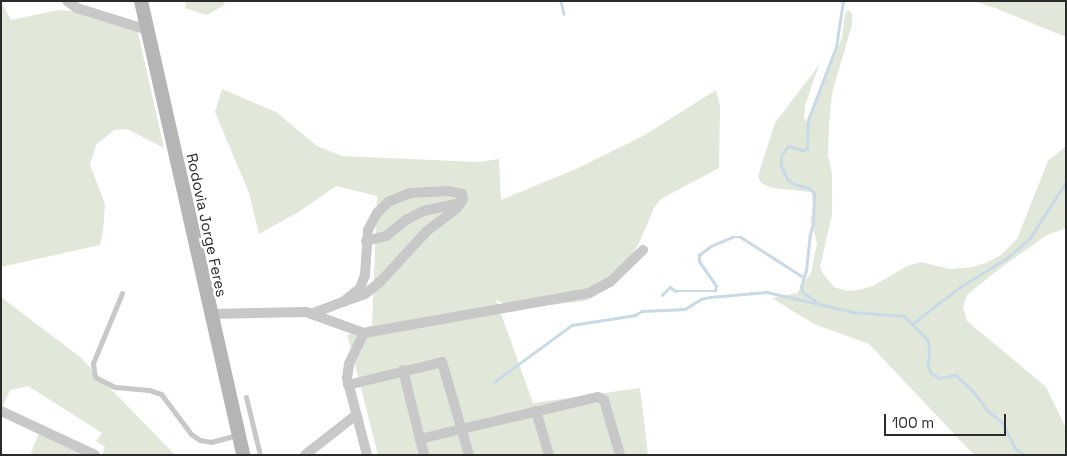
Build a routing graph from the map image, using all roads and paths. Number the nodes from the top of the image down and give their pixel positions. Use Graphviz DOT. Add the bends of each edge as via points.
graph roads {
  1 [pos="67,1"];
  2 [pos="141,1"];
  3 [pos="147,30"];
  4 [pos="461,203"];
  5 [pos="366,241"];
  6 [pos="643,250"];
  7 [pos="122,293"];
  8 [pos="343,302"];
  9 [pos="210,314"];
  10 [pos="311,314"];
  11 [pos="364,334"];
  12 [pos="403,370"];
  13 [pos="348,385"];
  14 [pos="246,397"];
  15 [pos="1,411"];
  16 [pos="536,411"];
  17 [pos="356,415"];
  18 [pos="462,428"];
  19 [pos="238,435"];
  20 [pos="420,439"];
  21 [pos="241,454"];
  22 [pos="94,455"];
  23 [pos="260,455"];
  24 [pos="305,455"];
  25 [pos="366,455"];
  26 [pos="424,455"];
  27 [pos="469,455"];
  28 [pos="548,455"];
  29 [pos="620,455"];
  1 -- 3 [label="street" via="77,8"];
  2 -- 3 [label="main road, Rodovia Jorge Feres"];
  3 -- 9 [label="main road, Rodovia Jorge Feres"];
  4 -- 5 [label="street" via="423,211 386,236"];
  4 -- 5 [label="street" via="462,194 456,192 410,193 393,198 377,214"];
  4 -- 8 [label="street" via="422,236 380,282 364,294"];
  5 -- 8 [label="street" via="362,284"];
  6 -- 11 [label="street" via="610,282 589,293"];
  7 -- 19 [label="lane" via="95,355 92,369 95,377 115,387 161,394 191,434 200,440 211,442"];
  8 -- 10 [label="street"];
  9 -- 10 [label="street" via="295,311"];
  9 -- 19 [label="main road, Rodovia Jorge Feres"];
  10 -- 11 [label="street"];
  11 -- 13 [label="street" via="347,368"];
  12 -- 13 [label="street"];
  12 -- 18 [label="street" via="442,362"];
  12 -- 20 [label="street"];
  13 -- 17 [label="street"];
  14 -- 23 [label="lane"];
  15 -- 22 [label="street"];
  16 -- 18 [label="street"];
  16 -- 28 [label="street"];
  16 -- 29 [label="street" via="601,397"];
  17 -- 24 [label="street"];
  17 -- 25 [label="street"];
  18 -- 20 [label="street"];
  18 -- 27 [label="street"];
  19 -- 21 [label="main road, Rodovia Jorge Feres"];
  20 -- 26 [label="street"];
}
